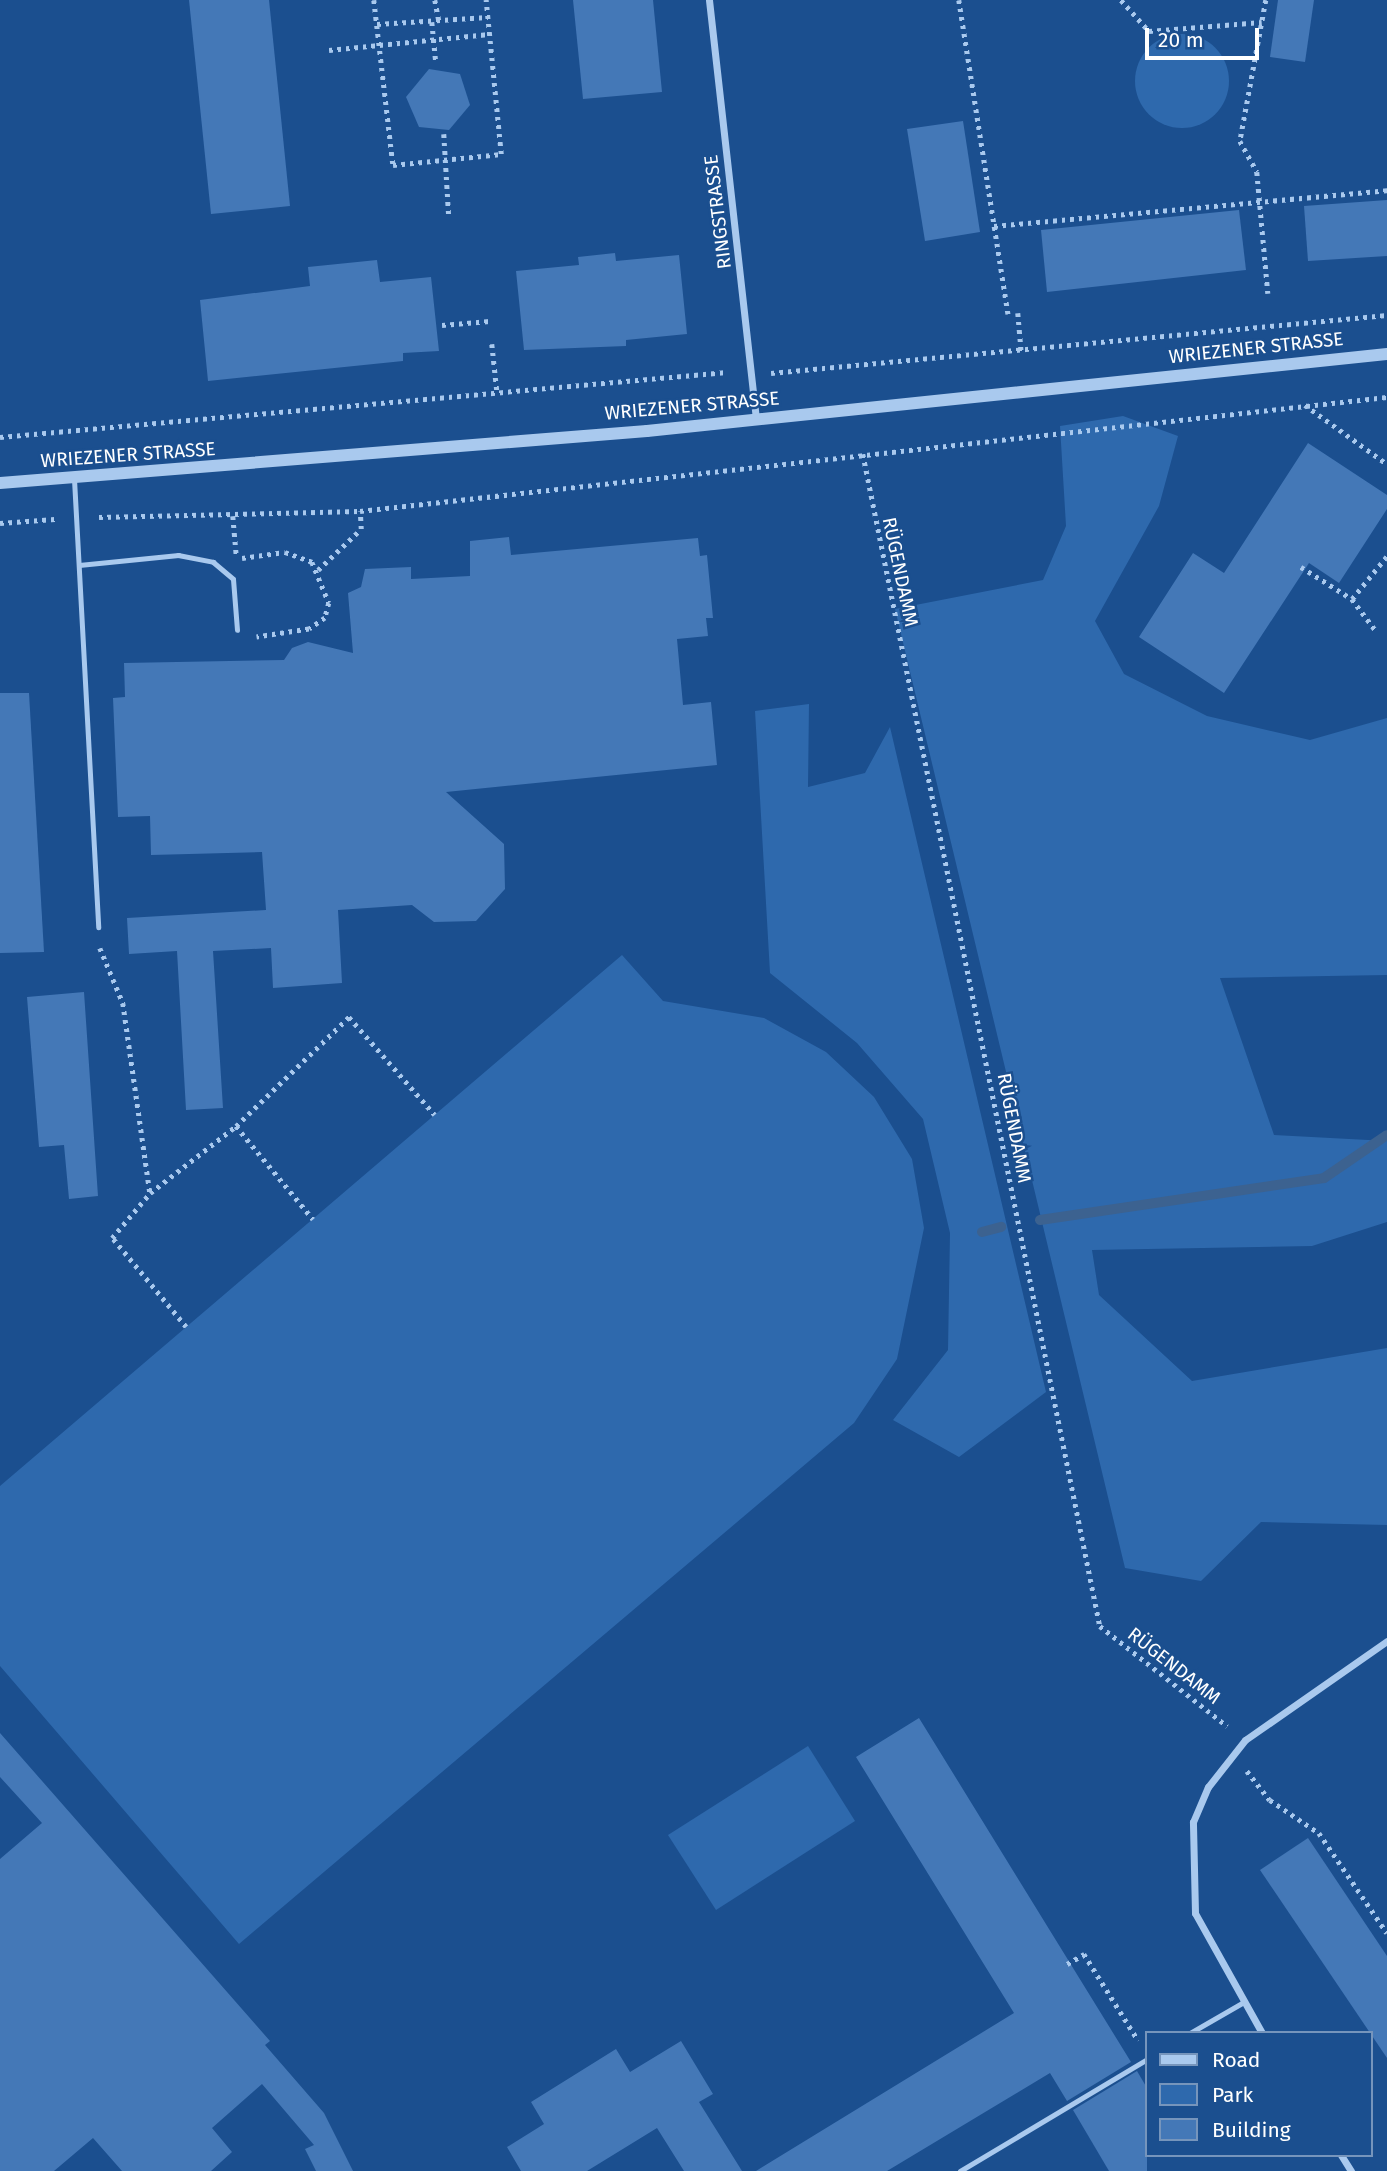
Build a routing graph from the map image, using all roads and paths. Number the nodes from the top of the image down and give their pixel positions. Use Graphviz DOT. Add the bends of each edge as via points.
graph roads {
  1 [pos="374,0"];
  2 [pos="435,0"];
  3 [pos="486,0"];
  4 [pos="709,0"];
  5 [pos="959,0"];
  6 [pos="1121,0"];
  7 [pos="1266,0"];
  8 [pos="488,17"];
  9 [pos="439,21"];
  10 [pos="432,22"];
  11 [pos="1262,22"];
  12 [pos="377,24"];
  13 [pos="489,34"];
  14 [pos="433,40"];
  15 [pos="379,45"];
  16 [pos="329,50"];
  17 [pos="436,63"];
  18 [pos="444,134"];
  19 [pos="446,161"];
  20 [pos="1387,190"];
  21 [pos="1261,199"];
  22 [pos="449,217"];
  23 [pos="994,226"];
  24 [pos="1268,294"];
  25 [pos="1017,313"];
  26 [pos="1008,314"];
  27 [pos="1387,315"];
  28 [pos="490,321"];
  29 [pos="442,325"];
  30 [pos="492,344"];
  31 [pos="1021,351"];
  32 [pos="1387,354"];
  33 [pos="752,372"];
  34 [pos="497,391"];
  35 [pos="1387,397"];
  36 [pos="1304,404"];
  37 [pos="756,420"];
  38 [pos="0,437"];
  39 [pos="863,454"];
  40 [pos="1387,464"];
  41 [pos="74,479"];
  42 [pos="0,483"];
  43 [pos="360,511"];
  44 [pos="233,516"];
  45 [pos="76,517"];
  46 [pos="0,523"];
  47 [pos="1387,556"];
  48 [pos="236,559"];
  49 [pos="213,562"];
  50 [pos="79,565"];
  51 [pos="1301,567"];
  52 [pos="318,570"];
  53 [pos="1352,599"];
  54 [pos="1375,629"];
  55 [pos="237,630"];
  56 [pos="98,926"];
  57 [pos="435,1115"];
  58 [pos="236,1126"];
  59 [pos="150,1193"];
  60 [pos="313,1219"];
  61 [pos="186,1327"];
  62 [pos="1387,1641"];
  63 [pos="1245,1740"];
  64 [pos="1234,1754"];
  65 [pos="1387,1933"];
  66 [pos="1067,1964"];
  67 [pos="1242,2003"];
  68 [pos="1193,2031"];
  69 [pos="1261,2031"];
  70 [pos="1140,2045"];
  71 [pos="1146,2060"];
  72 [pos="960,2171"];
  1 -- 12 [label="path"];
  2 -- 9 [label="path"];
  3 -- 8 [label="path"];
  4 -- 33 [label="street, RINGSTRASSE"];
  5 -- 23 [label="path"];
  6 -- 11 [label="path" via="1149,32"];
  7 -- 11 [label="path"];
  8 -- 9 [label="path"];
  8 -- 13 [label="path"];
  9 -- 10 [label="path"];
  10 -- 12 [label="path"];
  10 -- 14 [label="path"];
  11 -- 21 [label="path" via="1240,141 1257,172"];
  12 -- 15 [label="path"];
  13 -- 14 [label="path"];
  13 -- 19 [label="path" via="500,154"];
  14 -- 15 [label="path"];
  14 -- 17 [label="path"];
  15 -- 16 [label="path"];
  15 -- 19 [label="path" via="393,165"];
  18 -- 19 [label="path"];
  19 -- 22 [label="path"];
  20 -- 21 [label="path"];
  21 -- 23 [label="path"];
  21 -- 24 [label="path"];
  23 -- 26 [label="path"];
  25 -- 31 [label="path"];
  27 -- 31 [label="path"];
  28 -- 29 [label="path"];
  30 -- 34 [label="path"];
  31 -- 33 [label="path"];
  32 -- 37 [label="street, WRIEZENER STRASSE"];
  33 -- 34 [label="path"];
  33 -- 37 [label="street, RINGSTRASSE"];
  34 -- 38 [label="path"];
  35 -- 36 [label="path"];
  36 -- 39 [label="path"];
  36 -- 40 [label="path"];
  37 -- 41 [label="street, WRIEZENER STRASSE"];
  39 -- 43 [label="path"];
  39 -- 63 [label="path, RÜGENDAMM" via="1100,1626"];
  41 -- 42 [label="street, WRIEZENER STRASSE"];
  41 -- 45 [label="lane"];
  43 -- 44 [label="path"];
  43 -- 52 [label="path" via="360,528"];
  44 -- 45 [label="path"];
  44 -- 48 [label="path"];
  45 -- 46 [label="path"];
  45 -- 50 [label="lane"];
  47 -- 53 [label="path"];
  48 -- 49 [label="path"];
  48 -- 52 [label="path" via="285,552"];
  49 -- 50 [label="lane" via="178,555"];
  49 -- 55 [label="lane" via="233,579"];
  50 -- 56 [label="lane"];
  51 -- 53 [label="path"];
  52 -- 55 [label="path" via="329,603 325,618 309,629 257,637"];
  53 -- 54 [label="path"];
  56 -- 59 [label="path" via="102,961 122,1003"];
  57 -- 58 [label="path" via="349,1017"];
  58 -- 59 [label="path"];
  58 -- 60 [label="path"];
  59 -- 61 [label="path" via="112,1238"];
  62 -- 63 [label="street"];
  63 -- 64 [label="street"];
  64 -- 65 [label="path" via="1270,1800 1319,1833"];
  64 -- 67 [label="street" via="1208,1787 1193,1822 1189,1860 1195,1913"];
  66 -- 70 [label="path" via="1084,1954"];
  67 -- 68 [label="lane"];
  67 -- 69 [label="street"];
  71 -- 72 [label="lane"];
}
